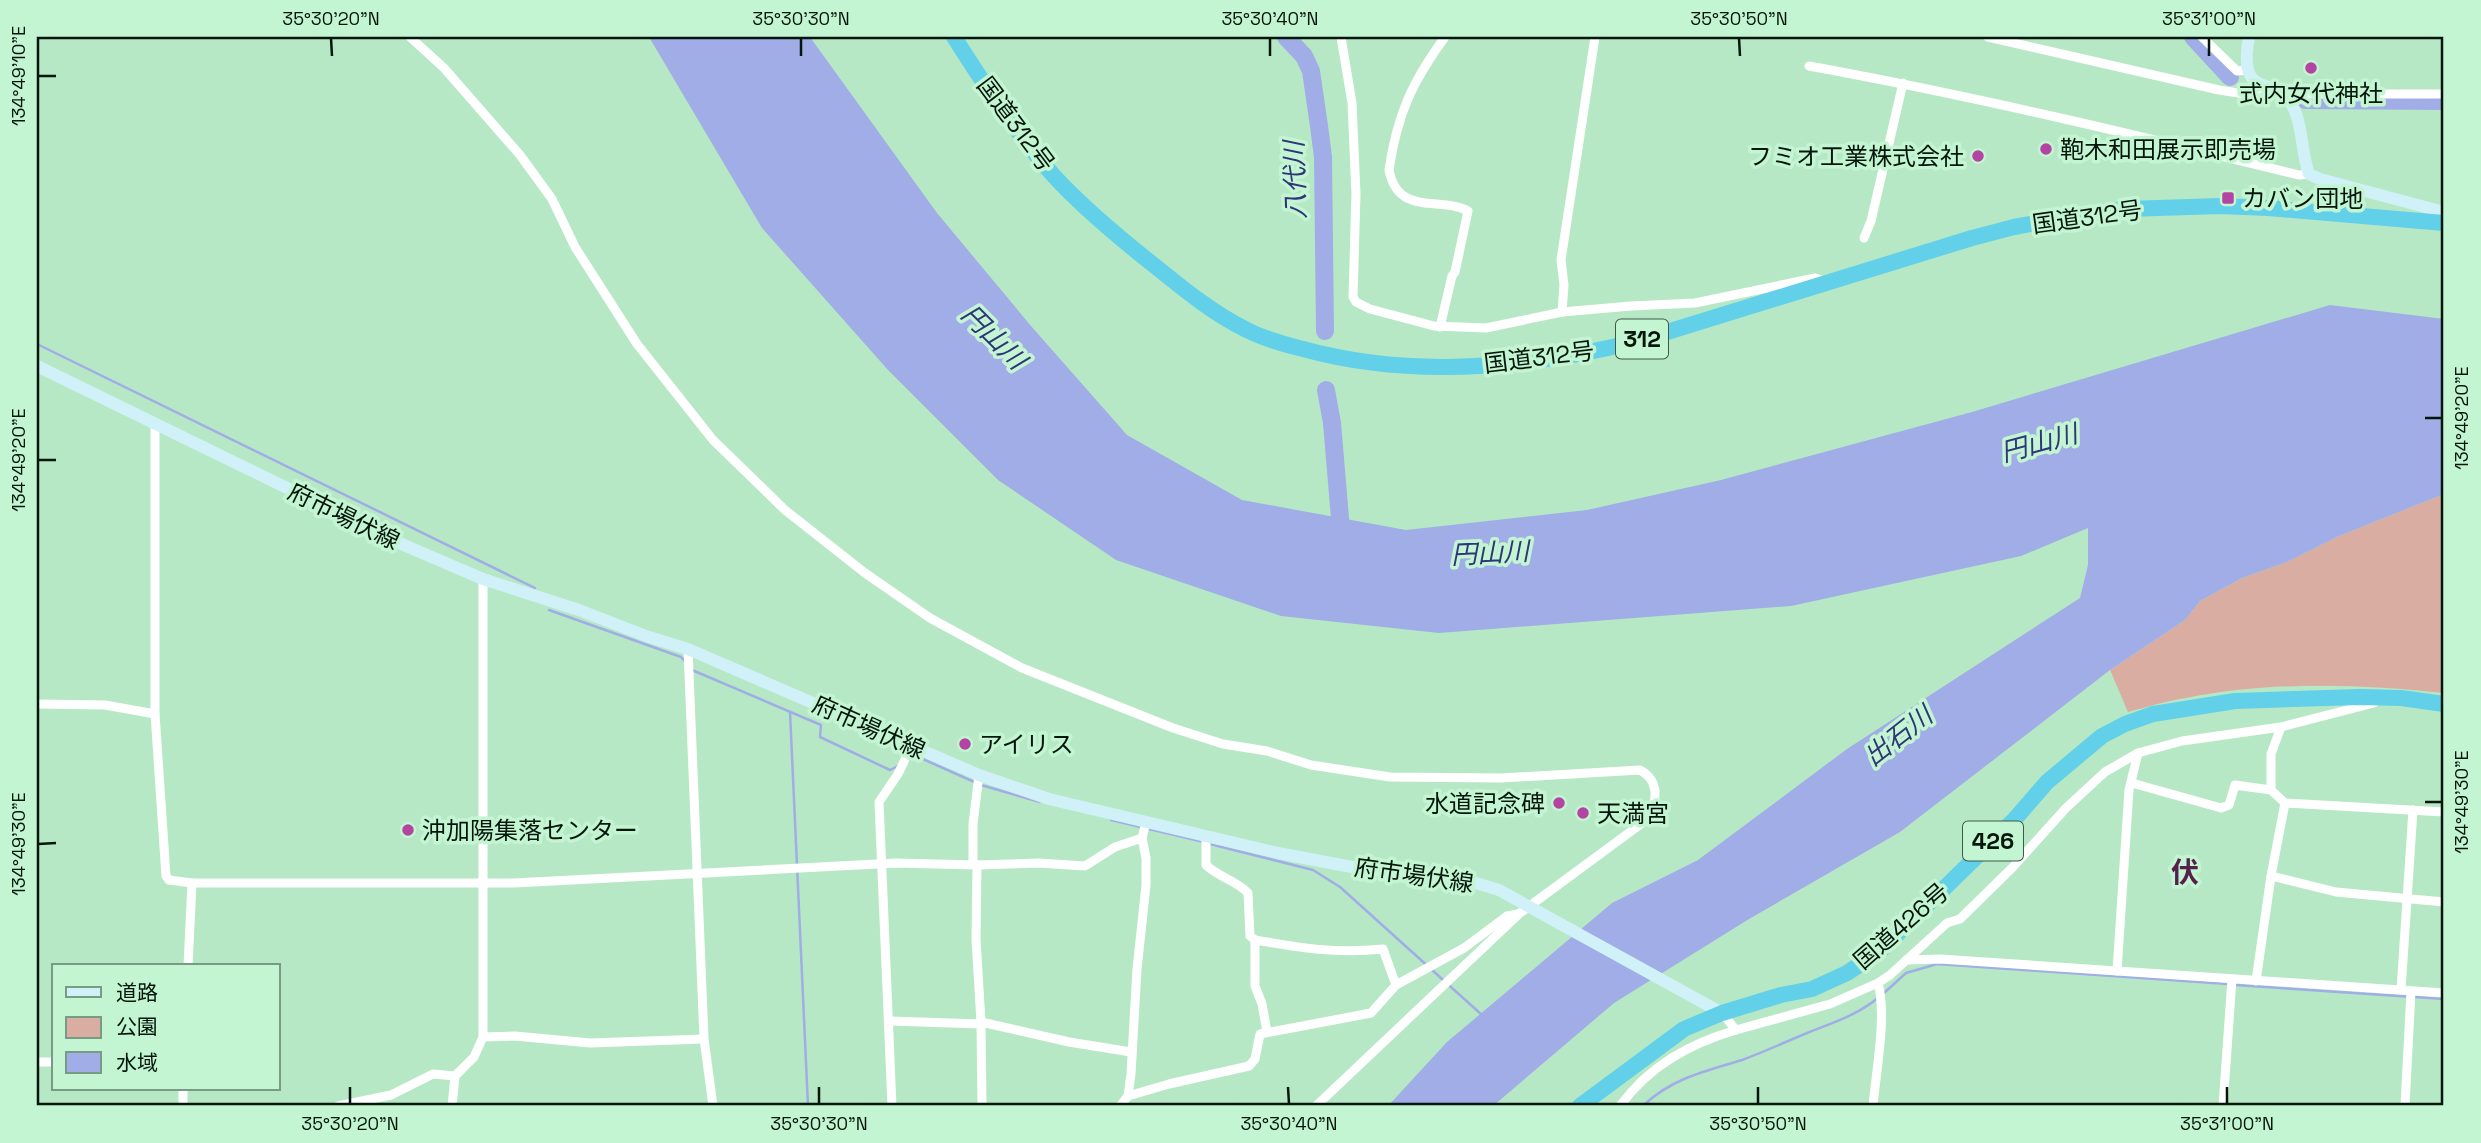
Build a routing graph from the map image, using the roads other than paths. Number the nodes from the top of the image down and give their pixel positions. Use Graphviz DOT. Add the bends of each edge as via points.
graph roads {
  1 [pos="410,37"];
  2 [pos="954,37"];
  3 [pos="1341,37"];
  4 [pos="1445,37"];
  5 [pos="1595,37"];
  6 [pos="1988,37"];
  7 [pos="2202,37"];
  8 [pos="2249,37"];
  9 [pos="2019,40"];
  10 [pos="1809,66"];
  11 [pos="2247,70"];
  12 [pos="1903,83"];
  13 [pos="2264,87"];
  14 [pos="2283,94"];
  15 [pos="2444,94"];
  16 [pos="2309,174"];
  17 [pos="2444,212"];
  18 [pos="2444,223"];
  19 [pos="1864,238"];
  20 [pos="1828,282"];
  21 [pos="1562,312"];
  22 [pos="1440,327"];
  23 [pos="37,366"];
  24 [pos="155,423"];
  25 [pos="483,579"];
  26 [pos="688,649"];
  27 [pos="2389,699"];
  28 [pos="37,704"];
  29 [pos="2444,704"];
  30 [pos="155,714"];
  31 [pos="2281,727"];
  32 [pos="911,747"];
  33 [pos="2138,753"];
  34 [pos="979,775"];
  35 [pos="2132,783"];
  36 [pos="2271,790"];
  37 [pos="2285,803"];
  38 [pos="2413,810"];
  39 [pos="2444,812"];
  40 [pos="1146,822"];
  41 [pos="1206,836"];
  42 [pos="1142,838"];
  43 [pos="881,865"];
  44 [pos="975,865"];
  45 [pos="698,874"];
  46 [pos="2271,876"];
  47 [pos="192,883"];
  48 [pos="483,883"];
  49 [pos="2407,899"];
  50 [pos="2444,902"];
  51 [pos="1525,910"];
  52 [pos="1255,940"];
  53 [pos="1906,960"];
  54 [pos="188,964"];
  55 [pos="2117,971"];
  56 [pos="2232,979"];
  57 [pos="2256,981"];
  58 [pos="1878,983"];
  59 [pos="1396,985"];
  60 [pos="2406,990"];
  61 [pos="2444,993"];
  62 [pos="1722,1013"];
  63 [pos="889,1021"];
  64 [pos="981,1023"];
  65 [pos="1736,1030"];
  66 [pos="1267,1032"];
  67 [pos="483,1037"];
  68 [pos="704,1039"];
  69 [pos="1131,1052"];
  70 [pos="455,1076"];
  71 [pos="1128,1096"];
  72 [pos="338,1106"];
  73 [pos="452,1106"];
  74 [pos="713,1106"];
  75 [pos="892,1106"];
  76 [pos="982,1106"];
  77 [pos="1120,1106"];
  78 [pos="1316,1106"];
  79 [pos="1580,1106"];
  80 [pos="1620,1106"];
  81 [pos="1873,1106"];
  82 [pos="2223,1106"];
  83 [pos="2405,1106"];
  1 -- 51 [label="street" via="444,68 520,155 552,199 575,247 637,344 713,440 785,510 930,618 1021,668 1173,728 1311,765 1390,778 1501,778 1640,770 1648,775 1656,796 1649,818"];
  2 -- 20 [label="highway, 国道312号 / 312" via="1015,127 1086,207 1178,285 1248,331 1321,354 1406,365 1535,361 1639,341"];
  3 -- 22 [label="street" via="1352,103 1356,181 1353,297 1370,309"];
  4 -- 22 [label="street" via="1422,69 1401,115 1389,170 1405,197 1468,211"];
  5 -- 21 [label="street" via="1561,260"];
  6 -- 9 [label="street"];
  7 -- 11 [label="street" via="2237,71"];
  8 -- 11 [label="main road"];
  9 -- 13 [label="street" via="2219,90 2245,94"];
  10 -- 12 [label="street"];
  11 -- 13 [label="main road"];
  12 -- 16 [label="street"];
  12 -- 19 [label="street"];
  13 -- 14 [label="main road"];
  14 -- 15 [label="street"];
  14 -- 16 [label="main road" via="2292,104"];
  16 -- 17 [label="main road"];
  18 -- 20 [label="highway, 国道312号 / 312" via="2268,208 2127,209 2014,227"];
  20 -- 21 [label="street" via="1815,278 1695,303"];
  21 -- 22 [label="street" via="1486,328"];
  23 -- 24 [label="main road, 府市場伏線"];
  24 -- 25 [label="main road, 府市場伏線"];
  24 -- 30 [label="street"];
  25 -- 26 [label="main road, 府市場伏線"];
  25 -- 48 [label="street"];
  26 -- 32 [label="main road, 府市場伏線"];
  26 -- 45 [label="street"];
  27 -- 29 [label="highway, 国道426号 / 426"];
  27 -- 31 [label="street"];
  27 -- 62 [label="highway, 国道426号 / 426" via="2235,701 2153,714 2125,724 2102,736 2047,782 1880,951 1812,989"];
  28 -- 30 [label="street" via="105,705"];
  30 -- 47 [label="street" via="166,876"];
  31 -- 33 [label="street" via="2182,741"];
  31 -- 36 [label="street" via="2271,754"];
  32 -- 34 [label="main road, 府市場伏線"];
  32 -- 43 [label="street" via="878,802"];
  33 -- 35 [label="street"];
  33 -- 53 [label="street" via="2105,772 1960,919 1947,923"];
  34 -- 40 [label="main road, 府市場伏線" via="1049,799"];
  34 -- 44 [label="street" via="973,824"];
  35 -- 36 [label="street" via="2221,808 2229,804 2235,785"];
  35 -- 55 [label="street"];
  36 -- 37 [label="street"];
  37 -- 38 [label="street"];
  37 -- 46 [label="street"];
  38 -- 39 [label="street"];
  38 -- 49 [label="street"];
  40 -- 41 [label="main road, 府市場伏線"];
  40 -- 42 [label="street"];
  41 -- 51 [label="main road, 府市場伏線" via="1356,868 1454,876 1499,890"];
  41 -- 52 [label="street" via="1209,869 1248,892 1250,936"];
  42 -- 44 [label="street" via="1115,847 1085,866"];
  42 -- 69 [label="street" via="1146,886"];
  43 -- 44 [label="street"];
  43 -- 45 [label="street"];
  43 -- 63 [label="street"];
  44 -- 64 [label="street"];
  45 -- 48 [label="street"];
  45 -- 68 [label="street"];
  46 -- 49 [label="street" via="2336,892"];
  46 -- 57 [label="street"];
  47 -- 48 [label="street"];
  47 -- 54 [label="street"];
  48 -- 67 [label="street"];
  49 -- 50 [label="street"];
  49 -- 60 [label="street"];
  51 -- 59 [label="street" via="1507,916 1464,948"];
  51 -- 62 [label="main road, 府市場伏線" via="1541,914"];
  51 -- 78 [label="street"];
  52 -- 59 [label="street" via="1348,953 1383,949"];
  52 -- 66 [label="street" via="1255,986"];
  53 -- 55 [label="street"];
  53 -- 58 [label="street"];
  55 -- 56 [label="street"];
  56 -- 57 [label="street"];
  56 -- 82 [label="street"];
  57 -- 60 [label="street"];
  58 -- 65 [label="street" via="1830,1004"];
  58 -- 81 [label="street" via="1881,1022"];
  59 -- 66 [label="street" via="1371,1013"];
  60 -- 61 [label="street"];
  60 -- 83 [label="street"];
  62 -- 65 [label="street"];
  62 -- 79 [label="highway, 国道426号 / 426" via="1684,1029"];
  63 -- 64 [label="street"];
  63 -- 75 [label="street"];
  64 -- 69 [label="street"];
  64 -- 76 [label="street"];
  65 -- 80 [label="street" via="1678,1052 1650,1073"];
  66 -- 71 [label="street" via="1260,1034 1250,1066"];
  67 -- 68 [label="street" via="590,1043"];
  67 -- 70 [label="street" via="474,1057"];
  68 -- 74 [label="street"];
  69 -- 71 [label="street"];
  70 -- 72 [label="street" via="433,1074 391,1095"];
  70 -- 73 [label="street"];
  71 -- 77 [label="street"];
}
